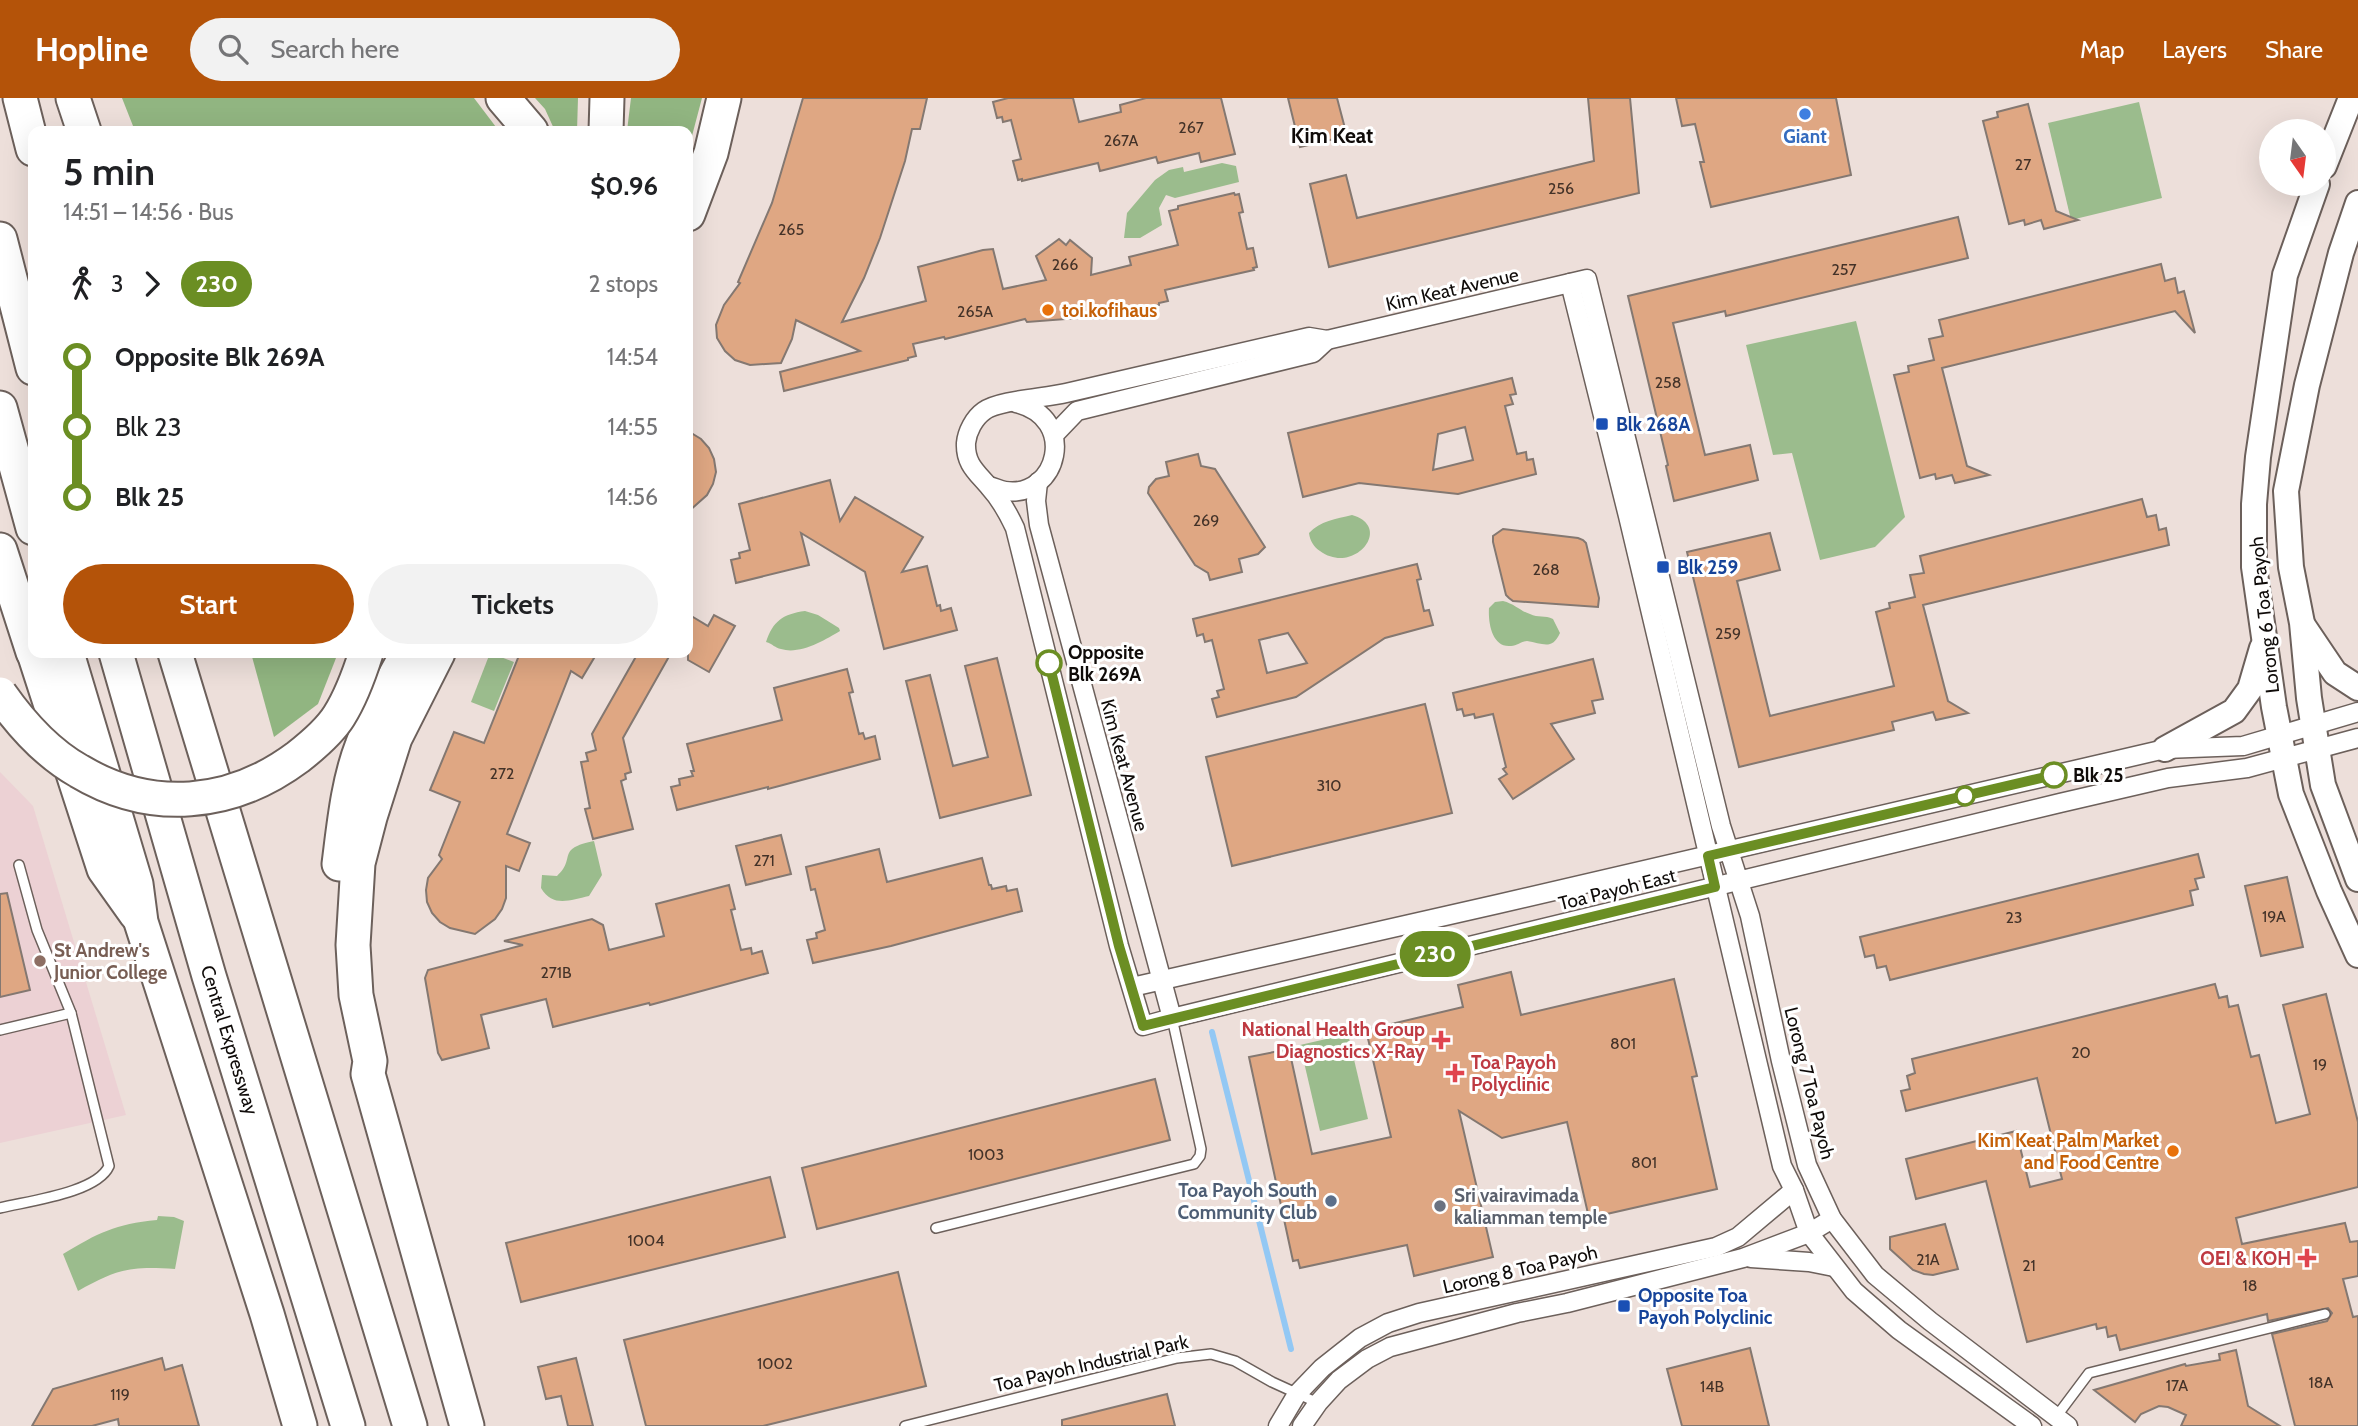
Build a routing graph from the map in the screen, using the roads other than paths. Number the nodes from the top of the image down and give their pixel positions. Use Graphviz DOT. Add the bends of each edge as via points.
graph roads {
  1 [pos="20,98"];
  2 [pos="74,98"];
  3 [pos="503,98"];
  4 [pos="607,98"];
  5 [pos="724,98"];
  6 [pos="2351,98"];
  7 [pos="82,126"];
  8 [pos="527,126"];
  9 [pos="606,126"];
  10 [pos="28,129"];
  11 [pos="2336,136"];
  12 [pos="2313,196"];
  13 [pos="693,201"];
  14 [pos="2358,203"];
  15 [pos="0,239"];
  16 [pos="1327,340"];
  17 [pos="28,349"];
  18 [pos="1016,403"];
  19 [pos="4,419"];
  20 [pos="1054,435"];
  21 [pos="1620,449"];
  22 [pos="1038,482"];
  23 [pos="989,486"];
  24 [pos="28,509"];
  25 [pos="0,550"];
  26 [pos="2302,623"];
  27 [pos="28,637"];
  28 [pos="2264,641"];
  29 [pos="35,658"];
  30 [pos="68,658"];
  31 [pos="117,658"];
  32 [pos="177,658"];
  33 [pos="365,658"];
  34 [pos="405,658"];
  35 [pos="435,658"];
  36 [pos="2358,688"];
  37 [pos="0,694"];
  38 [pos="2358,712"];
  39 [pos="2314,737"];
  40 [pos="2358,738"];
  41 [pos="2282,746"];
  42 [pos="2165,749"];
  43 [pos="1728,851"];
  44 [pos="1708,856"];
  45 [pos="19,865"];
  46 [pos="2358,879"];
  47 [pos="1739,881"];
  48 [pos="1715,887"];
  49 [pos="141,922"];
  50 [pos="2358,955"];
  51 [pos="1160,981"];
  52 [pos="1132,987"];
  53 [pos="71,1013"];
  54 [pos="1172,1018"];
  55 [pos="0,1030"];
  56 [pos="368,1074"];
  57 [pos="1794,1190"];
  58 [pos="0,1208"];
  59 [pos="1832,1219"];
  60 [pos="936,1228"];
  61 [pos="1808,1233"];
  62 [pos="1743,1258"];
  63 [pos="1834,1267"];
  64 [pos="2325,1314"];
  65 [pos="1297,1394"];
  66 [pos="1318,1403"];
  67 [pos="463,1411"];
  68 [pos="2062,1422"];
  69 [pos="300,1426"];
  70 [pos="348,1426"];
  71 [pos="410,1426"];
  72 [pos="905,1426"];
  73 [pos="1278,1426"];
  74 [pos="1303,1426"];
  75 [pos="2032,1426"];
  1 -- 10 [label="highway"];
  2 -- 7 [label="highway"];
  3 -- 8 [label="highway"];
  4 -- 9 [label="highway"];
  5 -- 13 [label="highway"];
  6 -- 11 [label="main road"];
  12 -- 28 [label="main road, Lorong 6 Toa Payoh" via="2285,275 2258,457 2254,567"];
  14 -- 26 [label="main road, Lorong 6 Toa Payoh" via="2307,385 2286,491 2291,567"];
  15 -- 17 [label="highway"];
  16 -- 18 [label="street, Kim Keat Avenue" via="1309,337"];
  16 -- 20 [label="street, Kim Keat Avenue" via="1313,353 1077,411"];
  16 -- 21 [label="street, Kim Keat Avenue" via="1579,281"];
  18 -- 20 [label="street" via="1040,413"];
  18 -- 23 [label="street, Kim Keat Avenue" via="998,404 971,425 967,459 975,475"];
  19 -- 24 [label="highway"];
  20 -- 22 [label="street, Kim Keat Avenue" via="1050,469"];
  21 -- 43 [label="street"];
  21 -- 44 [label="street"];
  22 -- 23 [label="street" via="1014,491"];
  22 -- 51 [label="street, Kim Keat Avenue" via="1039,525"];
  23 -- 52 [label="street, Kim Keat Avenue" via="1015,528"];
  25 -- 27 [label="highway"];
  26 -- 36 [label="main road" via="2335,673"];
  26 -- 39 [label="main road, Lorong 6 Toa Payoh"];
  28 -- 41 [label="main road, Lorong 6 Toa Payoh"];
  28 -- 42 [label="main road" via="2250,689 2234,712"];
  29 -- 49 [label="highway" via="104,869"];
  30 -- 49 [label="highway" via="136,884"];
  31 -- 70 [label="highway, Central Expressway" via="209,976"];
  32 -- 71 [label="highway"];
  33 -- 37 [label="highway, bridge" via="338,718 310,748 248,787 199,799 128,793 77,771 19,722"];
  34 -- 56 [label="highway" via="361,748 338,872 338,956 359,1064"];
  35 -- 56 [label="highway" via="395,738 358,863 353,945"];
  38 -- 39 [label="street, Toa Payoh East"];
  39 -- 40 [label="street, Toa Payoh East"];
  39 -- 41 [label="street, Toa Payoh East"];
  39 -- 46 [label="main road, Lorong 6 Toa Payoh" via="2323,785"];
  41 -- 42 [label="street, Toa Payoh East"];
  41 -- 47 [label="street, Toa Payoh East" via="2247,768 2168,778"];
  41 -- 50 [label="main road, Lorong 6 Toa Payoh" via="2291,794"];
  42 -- 43 [label="street, Toa Payoh East"];
  43 -- 44 [label="street, Toa Payoh East"];
  43 -- 47 [label="street, Lorong 7 Toa Payoh"];
  44 -- 48 [label="street"];
  44 -- 51 [label="street, Toa Payoh East"];
  45 -- 53 [label="lane" via="37,930"];
  47 -- 48 [label="street, Toa Payoh East"];
  47 -- 59 [label="street, Lorong 7 Toa Payoh" via="1807,1165"];
  48 -- 54 [label="street, Toa Payoh East"];
  48 -- 57 [label="street" via="1782,1166"];
  49 -- 69 [label="highway"];
  51 -- 52 [label="street, Toa Payoh East"];
  51 -- 54 [label="street, Kim Keat Avenue"];
  52 -- 54 [label="street, Toa Payoh East" via="1143,1026"];
  53 -- 55 [label="lane"];
  53 -- 58 [label="lane" via="109,1166 100,1179 85,1187"];
  54 -- 60 [label="lane" via="1201,1149 1194,1164"];
  56 -- 67 [label="highway"];
  57 -- 61 [label="street"];
  57 -- 65 [label="street, Lorong 8 Toa Payoh" via="1738,1237 1716,1247 1388,1323 1360,1338"];
  59 -- 61 [label="street"];
  59 -- 68 [label="street, Lorong 7 Toa Payoh" via="1875,1275"];
  61 -- 62 [label="street"];
  61 -- 63 [label="street"];
  62 -- 63 [label="street"];
  62 -- 66 [label="street" via="1390,1348 1339,1380"];
  63 -- 75 [label="street" via="1899,1330"];
  64 -- 68 [label="lane" via="2089,1373"];
  65 -- 66 [label="lane, Toa Payoh Industrial Park"];
  65 -- 72 [label="lane, Toa Payoh Industrial Park" via="1235,1361 1211,1354 1177,1358"];
  65 -- 73 [label="street, Lorong 8 Toa Payoh"];
  66 -- 74 [label="street"];
}
